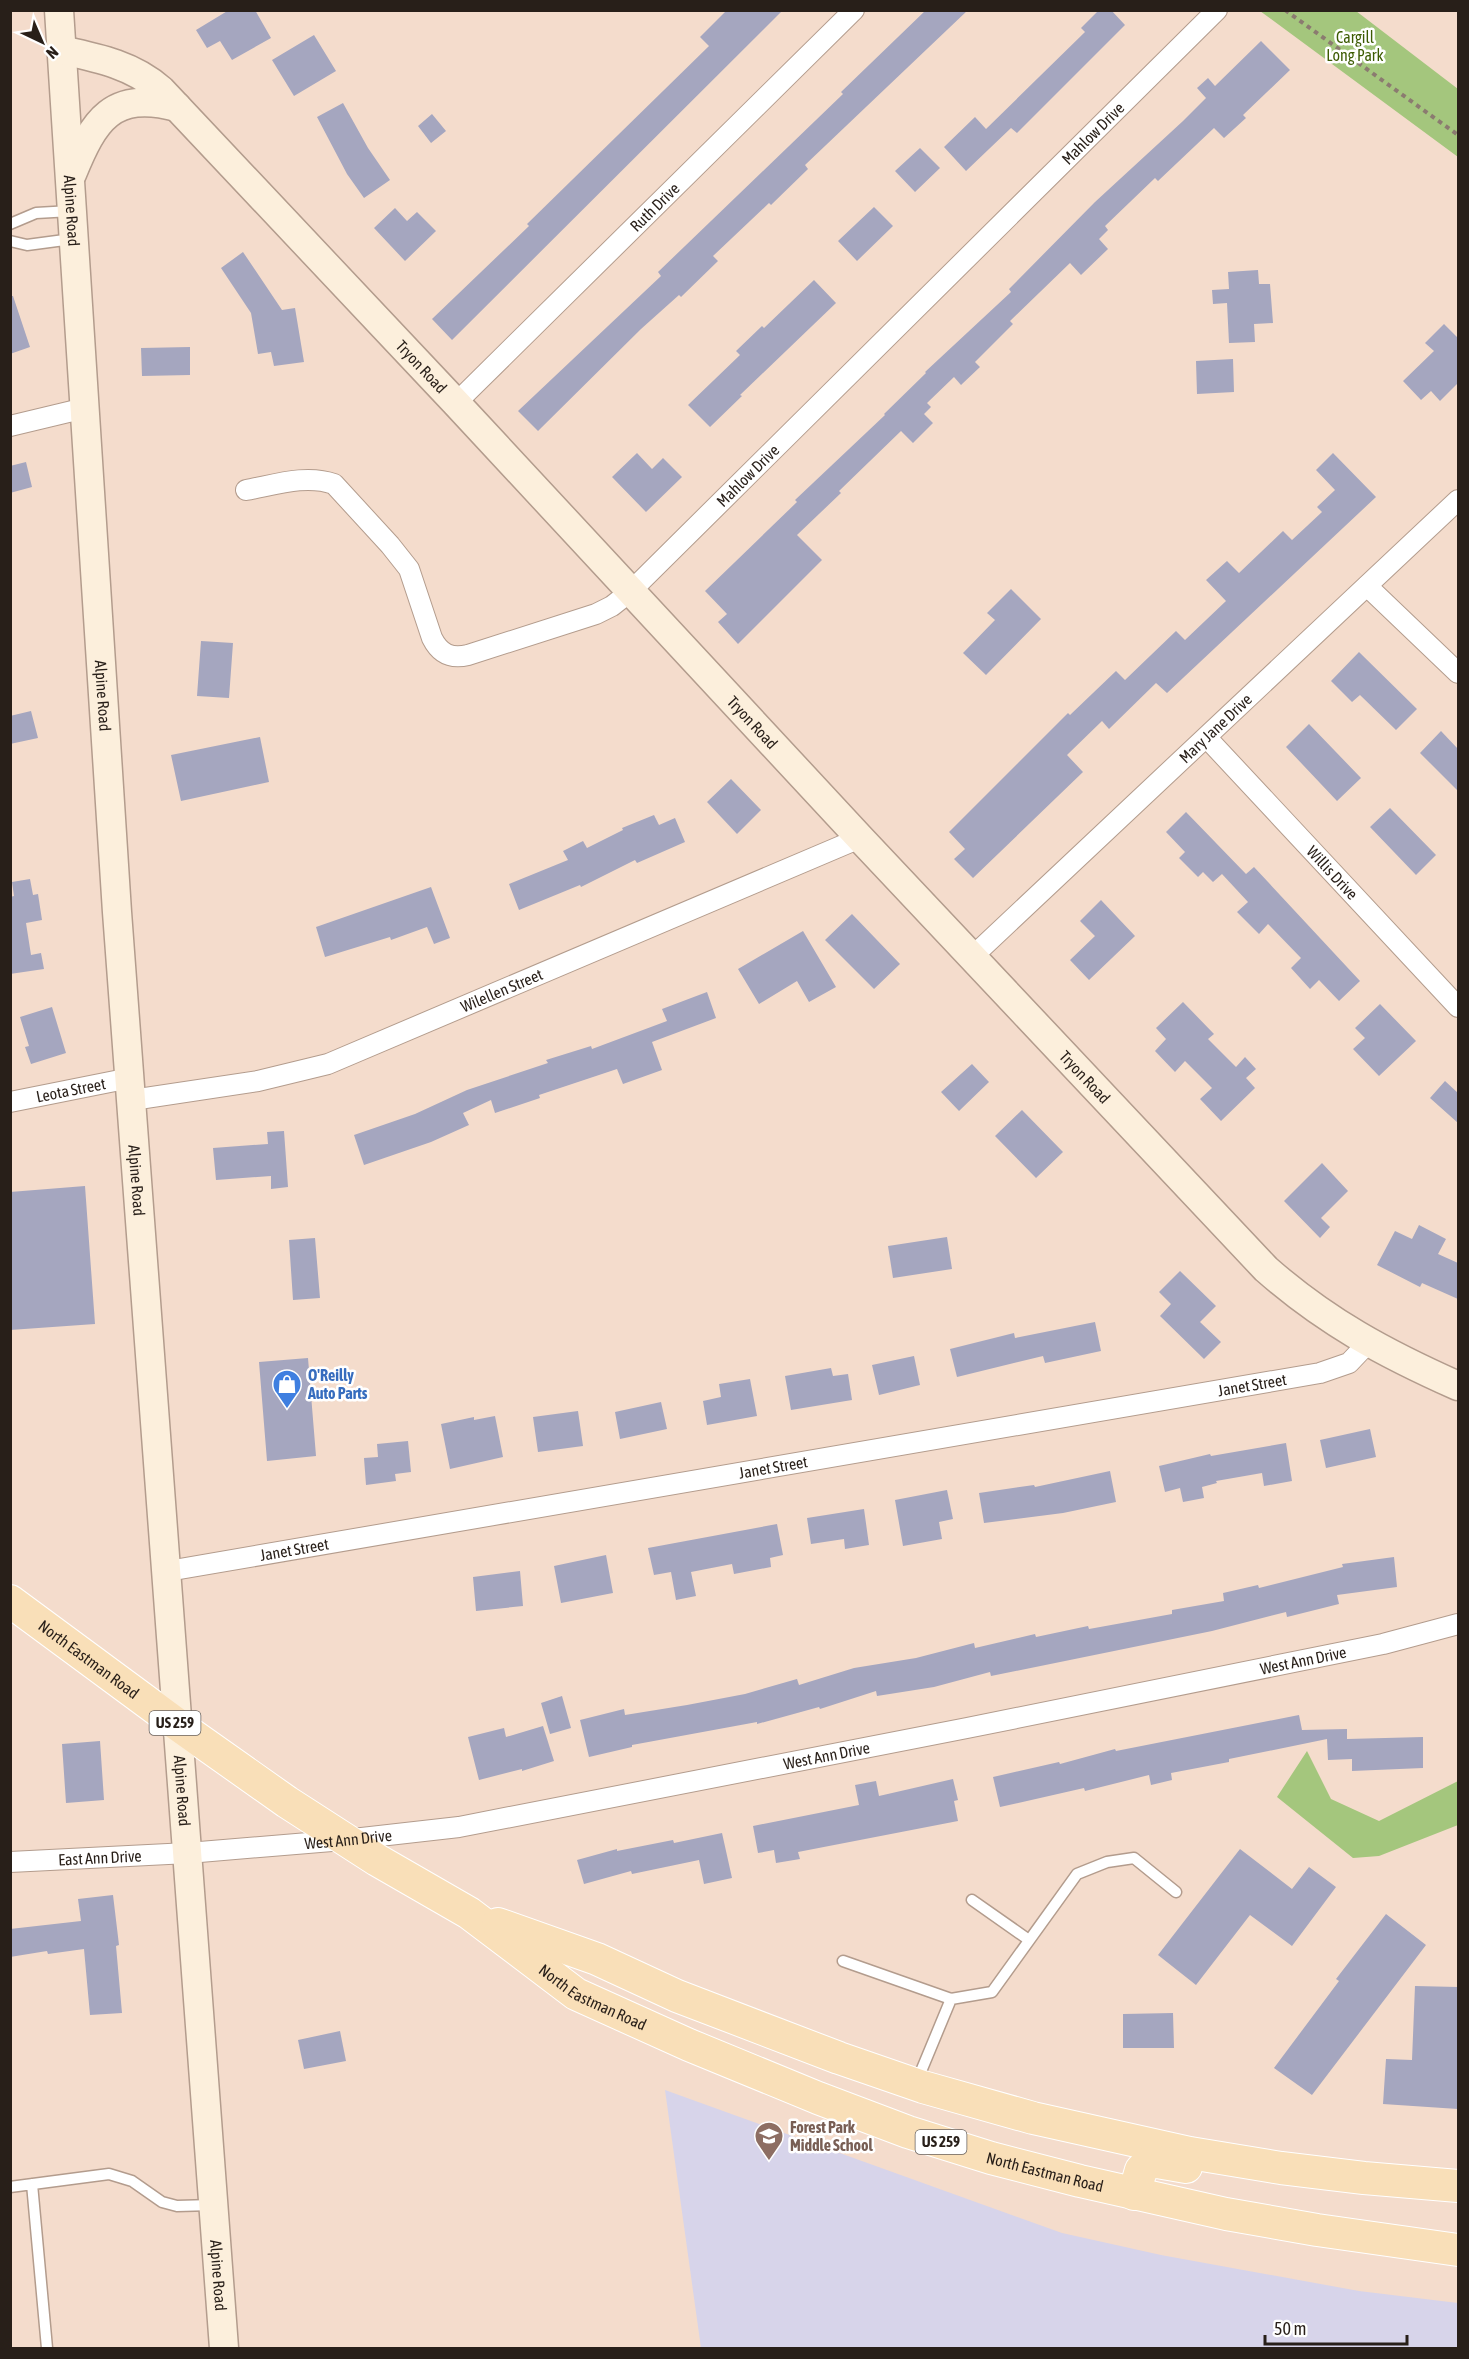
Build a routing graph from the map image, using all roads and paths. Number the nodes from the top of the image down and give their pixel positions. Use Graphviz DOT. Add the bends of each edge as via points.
graph roads {
  1 [pos="59,10"];
  2 [pos="854,10"];
  3 [pos="1216,10"];
  4 [pos="1285,10"];
  5 [pos="62,50"];
  6 [pos="177,107"];
  7 [pos="1458,135"];
  8 [pos="70,178"];
  9 [pos="72,211"];
  10 [pos="10,224"];
  11 [pos="74,239"];
  12 [pos="10,241"];
  13 [pos="456,403"];
  14 [pos="85,408"];
  15 [pos="10,426"];
  16 [pos="246,490"];
  17 [pos="1458,500"];
  18 [pos="1366,586"];
  19 [pos="632,591"];
  20 [pos="1458,673"];
  21 [pos="1207,738"];
  22 [pos="860,838"];
  23 [pos="972,957"];
  24 [pos="1458,1007"];
  25 [pos="131,1089"];
  26 [pos="10,1102"];
  27 [pos="1368,1343"];
  28 [pos="1458,1386"];
  29 [pos="168,1571"];
  30 [pos="10,1601"];
  31 [pos="1458,1624"];
  32 [pos="178,1725"];
  33 [pos="344,1840"];
  34 [pos="188,1853"];
  35 [pos="10,1862"];
  36 [pos="1176,1892"];
  37 [pos="972,1900"];
  38 [pos="469,1913"];
  39 [pos="1029,1940"];
  40 [pos="843,1961"];
  41 [pos="951,1999"];
  42 [pos="916,2084"];
  43 [pos="1281,2168"];
  44 [pos="32,2184"];
  45 [pos="1458,2186"];
  46 [pos="10,2187"];
  47 [pos="1134,2193"];
  48 [pos="212,2205"];
  49 [pos="1458,2250"];
  50 [pos="47,2349"];
  51 [pos="224,2349"];
  1 -- 5 [label="main road, Alpine Road"];
  2 -- 13 [label="street, Ruth Drive"];
  3 -- 19 [label="street, Mahlow Drive"];
  4 -- 7 [label="path"];
  5 -- 6 [label="main road, Tryon Road" via="133,69"];
  5 -- 8 [label="main road, Alpine Road"];
  6 -- 8 [label="main road" via="137,102 118,108 100,120 85,142"];
  6 -- 13 [label="main road, Tryon Road"];
  8 -- 9 [label="main road, Alpine Road"];
  9 -- 10 [label="lane" via="36,213"];
  9 -- 11 [label="main road, Alpine Road"];
  11 -- 12 [label="lane" via="27,245"];
  11 -- 14 [label="main road, Alpine Road"];
  13 -- 19 [label="main road, Tryon Road"];
  14 -- 15 [label="street"];
  14 -- 25 [label="main road, Alpine Road"];
  16 -- 19 [label="street, Mahlow Drive" via="309,479 334,484 409,569 436,647 449,656 468,655 596,614"];
  17 -- 18 [label="street, Mary Jane Drive"];
  18 -- 20 [label="street"];
  18 -- 21 [label="street, Mary Jane Drive"];
  19 -- 22 [label="main road, Tryon Road"];
  21 -- 23 [label="street, Mary Jane Drive"];
  21 -- 24 [label="street, Willis Drive"];
  22 -- 23 [label="main road, Tryon Road"];
  22 -- 25 [label="street, Wilellen Street" via="322,1066 258,1081"];
  23 -- 27 [label="main road, Tryon Road" via="1266,1269"];
  25 -- 26 [label="street, Leota Street"];
  25 -- 29 [label="main road, Alpine Road"];
  27 -- 28 [label="main road, Tryon Road"];
  27 -- 29 [label="street, Janet Street" via="1349,1363 1320,1373"];
  29 -- 32 [label="main road, Alpine Road"];
  30 -- 32 [label="main road, North Eastman Road / US 259"];
  31 -- 33 [label="street, West Ann Drive" via="1371,1646 526,1815"];
  32 -- 33 [label="main road, North Eastman Road / US 259"];
  32 -- 34 [label="main road, Alpine Road"];
  33 -- 34 [label="street, West Ann Drive"];
  33 -- 38 [label="main road, North Eastman Road / US 259"];
  34 -- 35 [label="street, East Ann Drive"];
  34 -- 48 [label="main road, Alpine Road"];
  36 -- 39 [label="lane" via="1134,1858 1107,1862 1077,1874"];
  37 -- 39 [label="lane"];
  38 -- 42 [label="main road, North Eastman Road / US 259" via="597,1959 759,2029"];
  38 -- 47 [label="main road, North Eastman Road / US 259" via="576,1994 689,2045 908,2132 991,2158"];
  39 -- 41 [label="lane" via="992,1992"];
  40 -- 41 [label="lane"];
  41 -- 42 [label="lane"];
  42 -- 43 [label="main road, North Eastman Road / US 259" via="1033,2118 1190,2153"];
  43 -- 45 [label="main road, North Eastman Road / US 259"];
  43 -- 47 [label="main road" via="1229,2176 1148,2163 1141,2170"];
  44 -- 46 [label="lane"];
  44 -- 48 [label="lane" via="108,2174 132,2181 170,2204"];
  44 -- 50 [label="lane"];
  47 -- 49 [label="main road, North Eastman Road / US 259" via="1226,2214"];
  48 -- 51 [label="main road, Alpine Road"];
}
